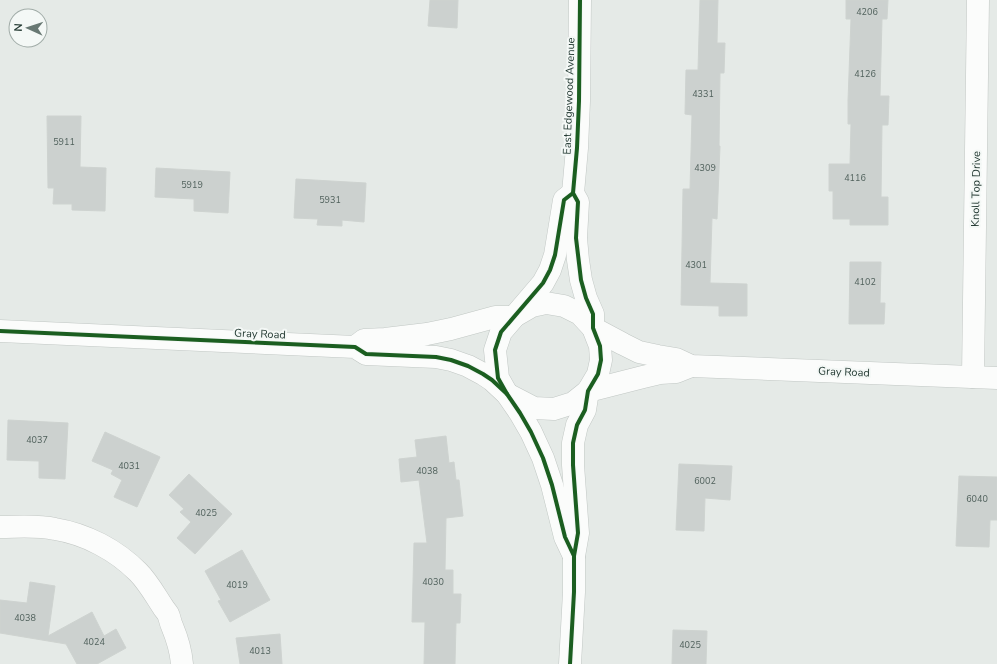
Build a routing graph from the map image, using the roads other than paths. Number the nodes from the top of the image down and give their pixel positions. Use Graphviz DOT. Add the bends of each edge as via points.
graph roads {
  1 [pos="580,0"];
  2 [pos="978,0"];
  3 [pos="573,193"];
  4 [pos="513,317"];
  5 [pos="592,328"];
  6 [pos="0,331"];
  7 [pos="356,347"];
  8 [pos="691,366"];
  9 [pos="973,377"];
  10 [pos="997,378"];
  11 [pos="588,391"];
  12 [pos="507,394"];
  13 [pos="0,527"];
  14 [pos="574,556"];
  15 [pos="182,664"];
  16 [pos="570,664"];
  1 -- 3 [label="street, East Edgewood Avenue" via="579,101"];
  2 -- 9 [label="street, Knoll Top Drive"];
  3 -- 4 [label="street, East Edgewood Avenue" via="564,200 556,255 550,270"];
  3 -- 5 [label="street, East Edgewood Avenue" via="578,202 578,260 586,298 593,314"];
  4 -- 5 [label="street" via="532,306 546,303 564,306 580,314"];
  4 -- 7 [label="street, Gray Road" via="494,317 427,334 364,340"];
  4 -- 12 [label="street" via="501,332 496,350 498,378"];
  5 -- 8 [label="street, Gray Road" via="639,352 676,359"];
  5 -- 11 [label="street" via="600,346 601,360 598,374"];
  6 -- 7 [label="street, Gray Road"];
  7 -- 12 [label="street, Gray Road" via="366,354 451,360 483,374"];
  8 -- 9 [label="street, Gray Road"];
  8 -- 11 [label="street, Gray Road" via="676,372 660,373"];
  9 -- 10 [label="street, Gray Road"];
  11 -- 12 [label="street" via="573,403 554,409 534,408"];
  11 -- 14 [label="street" via="585,410 577,425 573,443 578,533"];
  12 -- 14 [label="street" via="520,413 542,458 552,485 565,537"];
  13 -- 15 [label="street" via="55,528 96,542 122,558 139,572 158,597 168,615 180,648"];
  14 -- 16 [label="street"];
}
